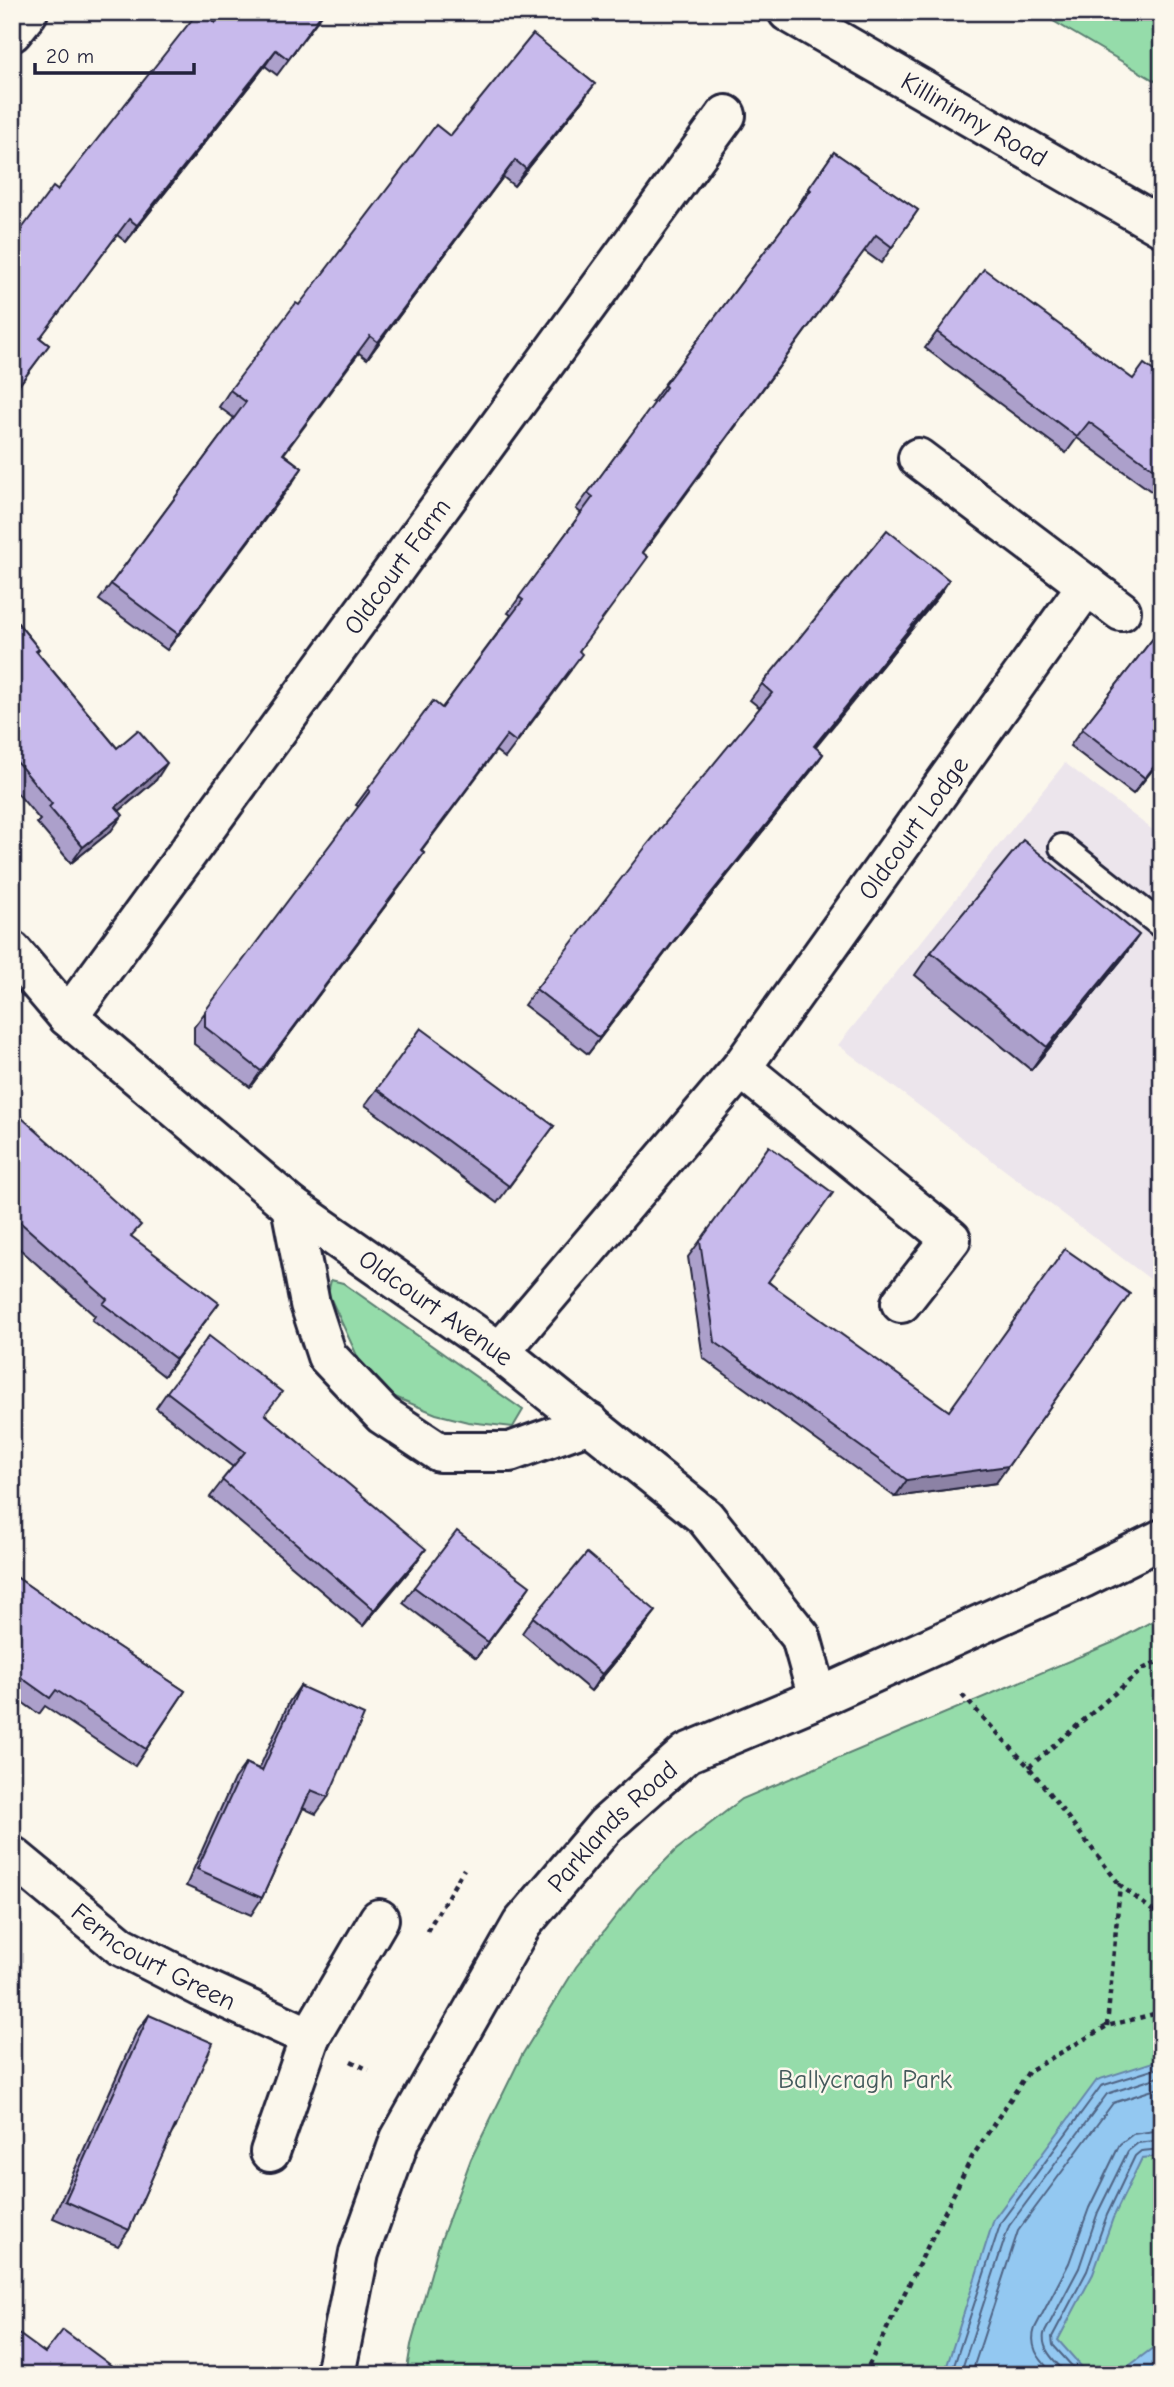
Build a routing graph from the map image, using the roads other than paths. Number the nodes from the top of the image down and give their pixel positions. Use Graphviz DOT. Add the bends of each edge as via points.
graph roads {
  1 [pos="28,12"];
  2 [pos="788,12"];
  3 [pos="12,32"];
  4 [pos="726,115"];
  5 [pos="1162,227"];
  6 [pos="918,458"];
  7 [pos="1087,585"];
  8 [pos="1121,611"];
  9 [pos="1062,847"];
  10 [pos="1162,926"];
  11 [pos="12,951"];
  12 [pos="68,1017"];
  13 [pos="741,1068"];
  14 [pos="291,1206"];
  15 [pos="901,1303"];
  16 [pos="500,1352"];
  17 [pos="590,1423"];
  18 [pos="1162,1539"];
  19 [pos="818,1698"];
  20 [pos="12,1856"];
  21 [pos="379,1919"];
  22 [pos="310,2038"];
  23 [pos="270,2152"];
  24 [pos="335,2375"];
  1 -- 3 [label="street"];
  2 -- 5 [label="street, Killininny Road"];
  4 -- 12 [label="street, Oldcourt Farm"];
  6 -- 7 [label="street"];
  7 -- 8 [label="street"];
  7 -- 13 [label="street, Oldcourt Lodge"];
  9 -- 10 [label="lane"];
  11 -- 12 [label="street, Oldcourt Avenue"];
  12 -- 14 [label="street, Oldcourt Avenue"];
  13 -- 15 [label="street" via="950,1239"];
  13 -- 16 [label="street, Oldcourt Lodge"];
  14 -- 16 [label="street, Oldcourt Avenue"];
  14 -- 17 [label="street" via="310,1304 327,1356 383,1415 439,1452 510,1452"];
  16 -- 17 [label="street, Oldcourt Avenue"];
  17 -- 19 [label="street, Oldcourt Avenue" via="705,1517 801,1637"];
  18 -- 19 [label="street, Parklands Road"];
  19 -- 24 [label="street, Parklands Road" via="687,1753 605,1826 522,1924 400,2139 359,2253"];
  20 -- 22 [label="street, Ferncourt Green" via="121,1946"];
  21 -- 22 [label="street"];
  22 -- 23 [label="street"];
}
